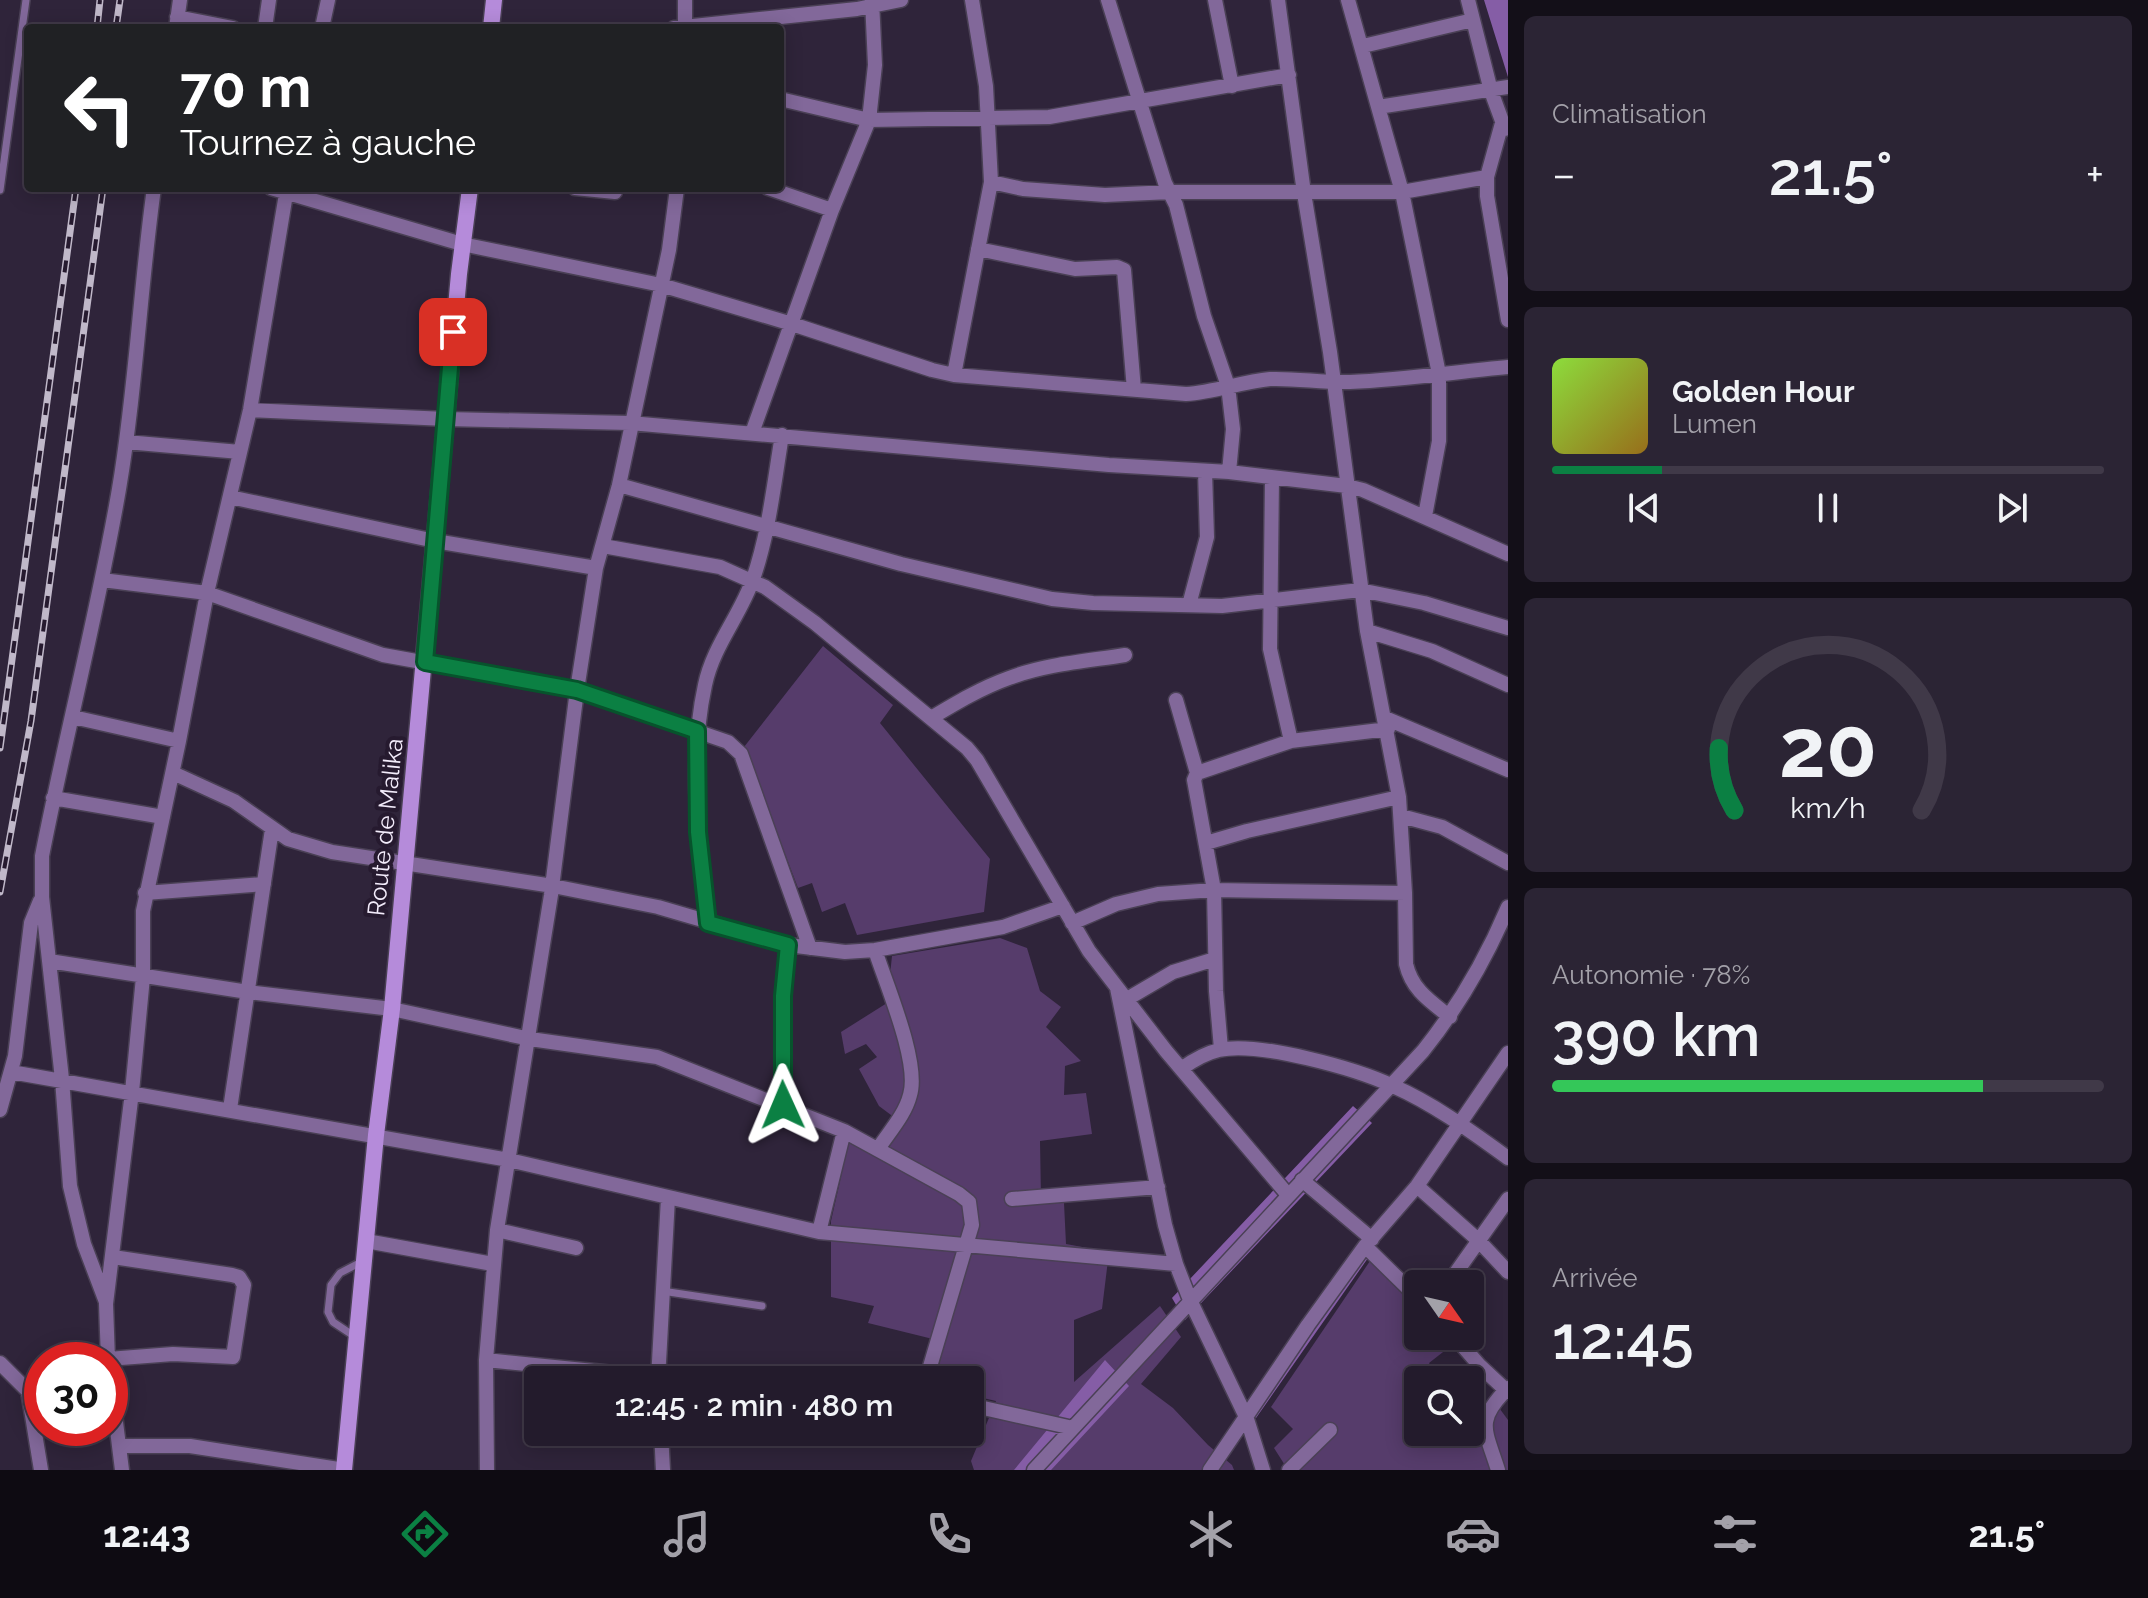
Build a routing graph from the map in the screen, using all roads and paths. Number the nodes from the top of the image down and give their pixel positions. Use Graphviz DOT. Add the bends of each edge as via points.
graph roads {
  1 [pos="26,0"];
  2 [pos="180,0"];
  3 [pos="269,0"];
  4 [pos="328,0"];
  5 [pos="494,0"];
  6 [pos="685,0"];
  7 [pos="901,0"];
  8 [pos="972,0"];
  9 [pos="1108,0"];
  10 [pos="1215,0"];
  11 [pos="1278,0"];
  12 [pos="1348,0"];
  13 [pos="1468,0"];
  14 [pos="872,3"];
  15 [pos="1473,20"];
  16 [pos="177,22"];
  17 [pos="266,24"];
  18 [pos="323,24"];
  19 [pos="491,24"];
  20 [pos="681,24"];
  21 [pos="705,24"];
  22 [pos="1363,46"];
  23 [pos="1289,75"];
  24 [pos="1232,86"];
  25 [pos="1508,87"];
  26 [pos="1491,91"];
  27 [pos="784,100"];
  28 [pos="1140,101"];
  29 [pos="1378,107"];
  30 [pos="988,118"];
  31 [pos="869,120"];
  32 [pos="1505,130"];
  33 [pos="1487,177"];
  34 [pos="991,182"];
  35 [pos="0,190"];
  36 [pos="153,192"];
  37 [pos="286,192"];
  38 [pos="293,192"];
  39 [pos="469,192"];
  40 [pos="676,192"];
  41 [pos="780,192"];
  42 [pos="1171,192"];
  43 [pos="1402,192"];
  44 [pos="1304,193"];
  45 [pos="832,210"];
  46 [pos="462,244"];
  47 [pos="978,249"];
  48 [pos="661,285"];
  49 [pos="1508,320"];
  50 [pos="792,324"];
  51 [pos="1508,367"];
  52 [pos="1439,374"];
  53 [pos="954,375"];
  54 [pos="1333,382"];
  55 [pos="1228,386"];
  56 [pos="1134,390"];
  57 [pos="250,410"];
  58 [pos="446,419"];
  59 [pos="630,423"];
  60 [pos="752,433"];
  61 [pos="782,435"];
  62 [pos="126,442"];
  63 [pos="240,452"];
  64 [pos="1205,471"];
  65 [pos="1229,472"];
  66 [pos="1272,478"];
  67 [pos="619,485"];
  68 [pos="1347,486"];
  69 [pos="230,497"];
  70 [pos="1425,516"];
  71 [pos="767,528"];
  72 [pos="435,541"];
  73 [pos="603,546"];
  74 [pos="1508,554"];
  75 [pos="596,568"];
  76 [pos="102,580"];
  77 [pos="752,580"];
  78 [pos="1360,590"];
  79 [pos="207,593"];
  80 [pos="1269,600"];
  81 [pos="1189,605"];
  82 [pos="1508,628"];
  83 [pos="1367,631"];
  84 [pos="1125,655"];
  85 [pos="425,662"];
  86 [pos="1508,685"];
  87 [pos="577,690"];
  88 [pos="1176,700"];
  89 [pos="73,717"];
  90 [pos="931,718"];
  91 [pos="1386,724"];
  92 [pos="697,731"];
  93 [pos="179,741"];
  94 [pos="1291,741"];
  95 [pos="1508,770"];
  96 [pos="173,773"];
  97 [pos="1197,773"];
  98 [pos="1399,797"];
  99 [pos="53,798"];
  100 [pos="1401,816"];
  101 [pos="163,817"];
  102 [pos="272,829"];
  103 [pos="1206,843"];
  104 [pos="405,863"];
  105 [pos="1508,863"];
  106 [pos="264,884"];
  107 [pos="553,886"];
  108 [pos="1214,890"];
  109 [pos="145,893"];
  110 [pos="1405,893"];
  111 [pos="42,897"];
  112 [pos="1063,906"];
  113 [pos="1508,907"];
  114 [pos="708,923"];
  115 [pos="1072,923"];
  116 [pos="788,945"];
  117 [pos="810,948"];
  118 [pos="875,950"];
  119 [pos="1215,959"];
  120 [pos="49,961"];
  121 [pos="143,977"];
  122 [pos="248,992"];
  123 [pos="1122,993"];
  124 [pos="392,1009"];
  125 [pos="1450,1017"];
  126 [pos="530,1039"];
  127 [pos="1221,1049"];
  128 [pos="1508,1053"];
  129 [pos="1181,1069"];
  130 [pos="11,1072"];
  131 [pos="62,1079"];
  132 [pos="1393,1085"];
  133 [pos="132,1092"];
  134 [pos="783,1105"];
  135 [pos="230,1109"];
  136 [pos="0,1110"];
  137 [pos="1459,1123"];
  138 [pos="844,1131"];
  139 [pos="376,1135"];
  140 [pos="878,1149"];
  141 [pos="1508,1158"];
  142 [pos="509,1160"];
  143 [pos="1302,1180"];
  144 [pos="1417,1186"];
  145 [pos="1158,1187"];
  146 [pos="1288,1195"];
  147 [pos="668,1198"];
  148 [pos="1012,1199"];
  149 [pos="1508,1199"];
  150 [pos="497,1230"];
  151 [pos="819,1232"];
  152 [pos="1478,1240"];
  153 [pos="366,1241"];
  154 [pos="1369,1242"];
  155 [pos="966,1246"];
  156 [pos="576,1248"];
  157 [pos="113,1257"];
  158 [pos="365,1260"];
  159 [pos="493,1264"];
  160 [pos="1176,1264"];
  161 [pos="1458,1270"];
  162 [pos="1508,1272"];
  163 [pos="1404,1282"];
  164 [pos="662,1291"];
  165 [pos="1190,1300"];
  166 [pos="106,1304"];
  167 [pos="762,1306"];
  168 [pos="357,1338"];
  169 [pos="107,1342"];
  170 [pos="1466,1350"];
  171 [pos="128,1358"];
  172 [pos="486,1360"];
  173 [pos="0,1363"];
  174 [pos="540,1366"];
  175 [pos="659,1366"];
  176 [pos="930,1366"];
  177 [pos="24,1382"];
  178 [pos="1507,1390"];
  179 [pos="984,1408"];
  180 [pos="1247,1419"];
  181 [pos="1073,1428"];
  182 [pos="1330,1430"];
  183 [pos="39,1446"];
  184 [pos="119,1446"];
  185 [pos="128,1446"];
  186 [pos="662,1446"];
  187 [pos="41,1470"];
  188 [pos="122,1470"];
  189 [pos="344,1470"];
  190 [pos="487,1470"];
  191 [pos="663,1470"];
  192 [pos="1034,1470"];
  193 [pos="1210,1470"];
  194 [pos="1263,1470"];
  195 [pos="1289,1470"];
  196 [pos="1498,1470"];
  1 -- 35 [label="lane"];
  2 -- 16 [label="street"];
  3 -- 17 [label="street"];
  4 -- 18 [label="street"];
  5 -- 19 [label="main road"];
  6 -- 20 [label="street"];
  7 -- 14 [label="street"];
  8 -- 30 [label="street"];
  9 -- 28 [label="street"];
  10 -- 24 [label="street"];
  11 -- 23 [label="street"];
  12 -- 22 [label="street"];
  13 -- 15 [label="street"];
  14 -- 21 [label="street"];
  14 -- 31 [label="street"];
  15 -- 22 [label="street"];
  15 -- 26 [label="street"];
  22 -- 29 [label="street"];
  23 -- 24 [label="street"];
  23 -- 44 [label="street"];
  24 -- 28 [label="street"];
  25 -- 26 [label="street"];
  26 -- 29 [label="street"];
  26 -- 32 [label="street"];
  27 -- 31 [label="street"];
  28 -- 30 [label="street" via="1049,117"];
  28 -- 42 [label="street"];
  29 -- 43 [label="street"];
  30 -- 31 [label="street"];
  30 -- 34 [label="street"];
  31 -- 45 [label="street"];
  32 -- 33 [label="street"];
  33 -- 43 [label="street"];
  33 -- 49 [label="street"];
  34 -- 42 [label="street" via="1105,195"];
  34 -- 47 [label="street"];
  36 -- 62 [label="street"];
  37 -- 57 [label="street"];
  38 -- 46 [label="street"];
  39 -- 46 [label="main road, Route de Malika"];
  40 -- 48 [label="street"];
  41 -- 45 [label="street"];
  42 -- 44 [label="street"];
  42 -- 55 [label="street"];
  43 -- 44 [label="street"];
  43 -- 52 [label="street"];
  44 -- 54 [label="street"];
  45 -- 50 [label="street"];
  46 -- 48 [label="street"];
  46 -- 58 [label="main road, Route de Malika"];
  47 -- 53 [label="street"];
  47 -- 56 [label="street" via="1075,269 1124,270"];
  48 -- 50 [label="street"];
  48 -- 59 [label="street"];
  50 -- 53 [label="street"];
  50 -- 60 [label="street"];
  51 -- 52 [label="street"];
  52 -- 54 [label="street"];
  52 -- 70 [label="street" via="1439,441"];
  53 -- 56 [label="street"];
  54 -- 55 [label="street" via="1272,379"];
  54 -- 68 [label="street"];
  55 -- 56 [label="street" via="1186,394"];
  55 -- 65 [label="street" via="1233,422"];
  57 -- 58 [label="street"];
  57 -- 63 [label="street"];
  58 -- 59 [label="street"];
  58 -- 72 [label="main road, Route de Malika"];
  59 -- 60 [label="street"];
  59 -- 67 [label="street"];
  60 -- 61 [label="street"];
  61 -- 64 [label="street"];
  61 -- 71 [label="street"];
  62 -- 63 [label="street"];
  62 -- 76 [label="street"];
  63 -- 69 [label="street"];
  64 -- 65 [label="street"];
  64 -- 81 [label="street" via="1207,537"];
  65 -- 66 [label="street"];
  66 -- 68 [label="street"];
  66 -- 80 [label="street"];
  67 -- 71 [label="street"];
  67 -- 73 [label="street"];
  68 -- 70 [label="street"];
  68 -- 78 [label="street"];
  69 -- 72 [label="street"];
  69 -- 79 [label="street"];
  70 -- 74 [label="street"];
  71 -- 77 [label="street"];
  71 -- 81 [label="street" via="1052,599"];
  72 -- 75 [label="street"];
  72 -- 85 [label="main road, Route de Malika"];
  73 -- 75 [label="street"];
  73 -- 77 [label="street" via="720,567"];
  75 -- 87 [label="street"];
  76 -- 79 [label="street"];
  76 -- 89 [label="street"];
  77 -- 90 [label="street" via="815,623"];
  77 -- 92 [label="street" via="711,662"];
  78 -- 80 [label="street"];
  78 -- 82 [label="street"];
  78 -- 83 [label="street"];
  79 -- 85 [label="street" via="383,655"];
  79 -- 93 [label="street"];
  80 -- 81 [label="street"];
  80 -- 94 [label="street" via="1270,649"];
  83 -- 86 [label="street" via="1432,651"];
  83 -- 91 [label="street"];
  84 -- 90 [label="street" via="1011,677"];
  85 -- 87 [label="street"];
  85 -- 104 [label="main road, Route de Malika"];
  87 -- 92 [label="street"];
  87 -- 107 [label="street"];
  88 -- 97 [label="street"];
  89 -- 93 [label="street"];
  89 -- 99 [label="street"];
  90 -- 112 [label="street" via="977,760"];
  91 -- 94 [label="street"];
  91 -- 95 [label="street"];
  91 -- 98 [label="street"];
  92 -- 114 [label="street" via="697,819"];
  92 -- 117 [label="street" via="728,742 741,754"];
  93 -- 96 [label="street"];
  94 -- 97 [label="street"];
  96 -- 101 [label="street"];
  96 -- 102 [label="street" via="234,801"];
  97 -- 103 [label="street"];
  98 -- 100 [label="street"];
  98 -- 103 [label="street"];
  99 -- 101 [label="street"];
  99 -- 111 [label="street" via="42,856"];
  100 -- 105 [label="street" via="1442,827"];
  100 -- 110 [label="street"];
  101 -- 109 [label="street"];
  102 -- 104 [label="street" via="332,852"];
  102 -- 106 [label="street"];
  103 -- 108 [label="street"];
  104 -- 107 [label="street"];
  104 -- 124 [label="main road, Route de Malika"];
  106 -- 109 [label="street"];
  106 -- 122 [label="street"];
  107 -- 114 [label="street"];
  107 -- 126 [label="street"];
  108 -- 110 [label="street"];
  108 -- 115 [label="street" via="1140,897"];
  108 -- 119 [label="street"];
  109 -- 121 [label="street"];
  110 -- 125 [label="street" via="1408,976 1419,993"];
  111 -- 120 [label="street"];
  111 -- 130 [label="street" via="31,923"];
  112 -- 115 [label="street"];
  112 -- 118 [label="street" via="1003,927"];
  113 -- 125 [label="street"];
  114 -- 116 [label="street"];
  115 -- 123 [label="street"];
  116 -- 117 [label="street"];
  116 -- 134 [label="street"];
  117 -- 118 [label="street"];
  118 -- 140 [label="street" via="912,1064 911,1093"];
  119 -- 123 [label="street"];
  119 -- 127 [label="street"];
  120 -- 121 [label="street"];
  120 -- 131 [label="street"];
  121 -- 122 [label="street"];
  121 -- 133 [label="street"];
  122 -- 124 [label="street"];
  122 -- 135 [label="street"];
  123 -- 129 [label="street"];
  123 -- 145 [label="street"];
  124 -- 126 [label="street"];
  124 -- 139 [label="main road, Route de Malika"];
  125 -- 132 [label="street"];
  126 -- 134 [label="street" via="657,1057"];
  126 -- 142 [label="street"];
  127 -- 129 [label="street"];
  127 -- 132 [label="street" via="1303,1056"];
  128 -- 137 [label="street"];
  129 -- 146 [label="street"];
  130 -- 131 [label="street"];
  130 -- 136 [label="street"];
  131 -- 133 [label="street"];
  131 -- 166 [label="street" via="73,1203"];
  132 -- 137 [label="street"];
  132 -- 143 [label="street"];
  133 -- 135 [label="street"];
  133 -- 157 [label="street"];
  134 -- 138 [label="street"];
  135 -- 139 [label="street"];
  137 -- 141 [label="street"];
  137 -- 144 [label="street"];
  138 -- 140 [label="street"];
  138 -- 151 [label="street"];
  139 -- 142 [label="street"];
  139 -- 153 [label="main road, Route de Malika"];
  140 -- 155 [label="street" via="969,1202 972,1225"];
  142 -- 147 [label="street"];
  142 -- 150 [label="street"];
  143 -- 146 [label="street"];
  143 -- 154 [label="street"];
  144 -- 152 [label="street"];
  144 -- 154 [label="street"];
  145 -- 148 [label="street"];
  145 -- 160 [label="street"];
  146 -- 165 [label="street"];
  147 -- 151 [label="street"];
  147 -- 164 [label="street"];
  149 -- 152 [label="street"];
  150 -- 156 [label="street"];
  150 -- 159 [label="street"];
  151 -- 155 [label="street"];
  152 -- 161 [label="street"];
  152 -- 162 [label="street"];
  153 -- 158 [label="main road, Route de Malika"];
  153 -- 159 [label="street"];
  154 -- 163 [label="street"];
  154 -- 180 [label="street"];
  155 -- 160 [label="street"];
  155 -- 176 [label="street"];
  157 -- 166 [label="street"];
  157 -- 171 [label="street" via="232,1275 244,1285 233,1357"];
  158 -- 168 [label="main road, Route de Malika"];
  158 -- 168 [label="lane" via="340,1273 331,1285 328,1312 333,1322"];
  159 -- 172 [label="street"];
  160 -- 165 [label="street"];
  164 -- 167 [label="lane"];
  164 -- 175 [label="street"];
  165 -- 180 [label="street"];
  165 -- 181 [label="street"];
  166 -- 169 [label="street"];
  168 -- 189 [label="main road, Route de Malika"];
  170 -- 178 [label="street"];
  172 -- 174 [label="street"];
  172 -- 190 [label="street"];
  173 -- 177 [label="street"];
  178 -- 196 [label="street" via="1485,1419"];
  179 -- 181 [label="street"];
  180 -- 193 [label="street"];
  180 -- 194 [label="street"];
  181 -- 192 [label="street"];
  182 -- 195 [label="street"];
  183 -- 187 [label="street"];
  184 -- 188 [label="street"];
  185 -- 189 [label="street" via="190,1446"];
  186 -- 191 [label="street"];
}
